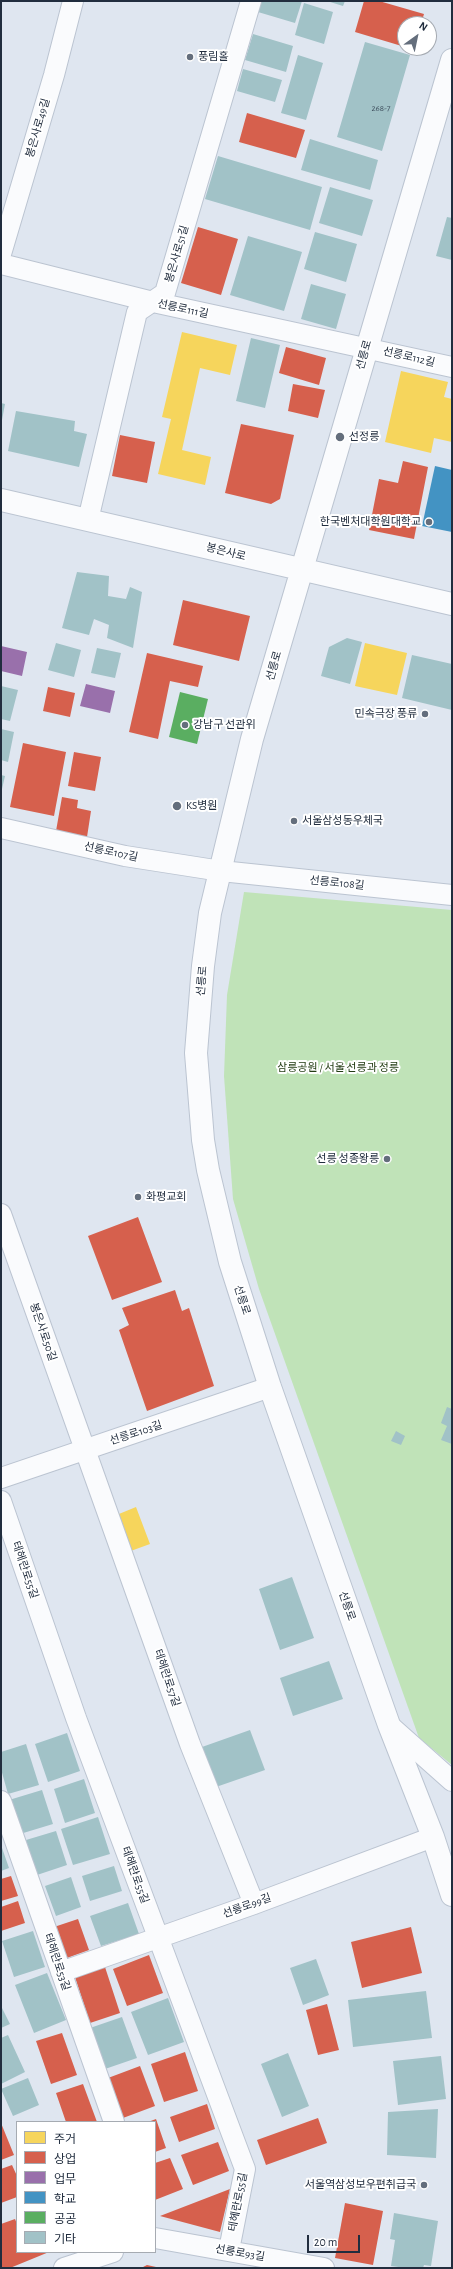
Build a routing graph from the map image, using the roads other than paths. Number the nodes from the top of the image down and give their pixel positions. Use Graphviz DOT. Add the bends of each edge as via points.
graph roads {
  1 [pos="73,1"];
  2 [pos="251,1"];
  3 [pos="452,60"];
  4 [pos="1,254"];
  5 [pos="1,264"];
  6 [pos="153,302"];
  7 [pos="366,348"];
  8 [pos="452,367"];
  9 [pos="1,500"];
  10 [pos="88,520"];
  11 [pos="301,571"];
  12 [pos="452,604"];
  13 [pos="1,828"];
  14 [pos="221,871"];
  15 [pos="452,894"];
  16 [pos="1,1214"];
  17 [pos="270,1387"];
  18 [pos="84,1450"];
  19 [pos="1,1478"];
  20 [pos="1,1501"];
  21 [pos="389,1725"];
  22 [pos="452,1781"];
  23 [pos="1,1801"];
  24 [pos="433,1837"];
  25 [pos="452,1895"];
  26 [pos="254,1904"];
  27 [pos="158,1937"];
  28 [pos="61,1972"];
  29 [pos="114,2121"];
  30 [pos="156,2238"];
  31 [pos="229,2250"];
  32 [pos="110,2253"];
  33 [pos="64,2268"];
  34 [pos="324,2268"];
  1 -- 4 [label="street, 봉은사로49길"];
  2 -- 6 [label="street, 봉은사로51길" via="165,293"];
  3 -- 7 [label="main road, 선릉로"];
  5 -- 6 [label="street, 선릉로111길"];
  6 -- 7 [label="street, 선릉로111길"];
  6 -- 10 [label="street, 봉은사로51길" via="137,312"];
  7 -- 8 [label="street, 선릉로112길"];
  7 -- 11 [label="main road, 선릉로"];
  9 -- 10 [label="main road, 봉은사로"];
  10 -- 11 [label="main road, 봉은사로"];
  11 -- 12 [label="main road, 봉은사로"];
  11 -- 14 [label="main road, 선릉로" via="252,739"];
  13 -- 14 [label="street, 선릉로107길" via="125,856"];
  14 -- 15 [label="street, 선릉로108길"];
  14 -- 17 [label="main road, 선릉로" via="208,928 196,1053 203,1140 217,1213"];
  16 -- 18 [label="street, 봉은사로50길"];
  17 -- 18 [label="street, 선릉로103길"];
  17 -- 21 [label="main road, 선릉로"];
  18 -- 19 [label="street, 선릉로103길"];
  18 -- 26 [label="street, 테헤란로57길" via="190,1744"];
  20 -- 27 [label="street, 테헤란로55길" via="76,1718"];
  21 -- 22 [label="street"];
  21 -- 24 [label="main road, 선릉로"];
  23 -- 28 [label="street, 테헤란로53길"];
  24 -- 25 [label="main road, 선릉로"];
  24 -- 26 [label="street, 선릉로99길"];
  26 -- 27 [label="street, 선릉로99길"];
  27 -- 28 [label="street, 선릉로99길"];
  27 -- 31 [label="street, 테헤란로55길" via="245,2169"];
  28 -- 29 [label="street, 테헤란로53길"];
  30 -- 31 [label="street, 선릉로93길"];
  31 -- 34 [label="street, 선릉로93길"];
  32 -- 33 [label="street"];
}
